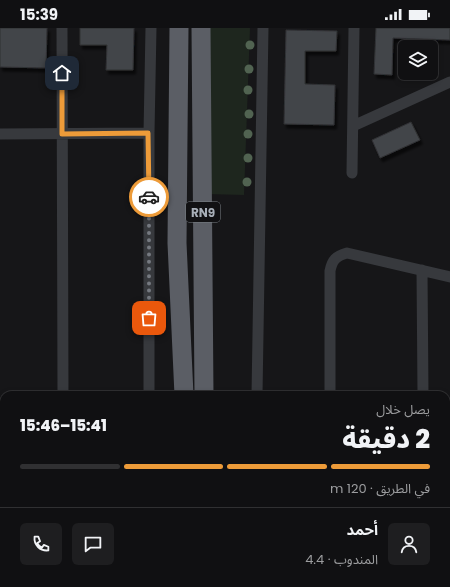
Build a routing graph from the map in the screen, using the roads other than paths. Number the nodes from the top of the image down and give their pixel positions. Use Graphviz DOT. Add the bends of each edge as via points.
graph roads {
  1 [pos="62,28"];
  2 [pos="151,28"];
  3 [pos="179,28"];
  4 [pos="201,28"];
  5 [pos="264,28"];
  6 [pos="354,28"];
  7 [pos="450,82"];
  8 [pos="353,126"];
  9 [pos="148,133"];
  10 [pos="0,134"];
  11 [pos="62,134"];
  12 [pos="352,174"];
  13 [pos="422,270"];
  14 [pos="450,277"];
  15 [pos="63,391"];
  16 [pos="149,391"];
  17 [pos="184,391"];
  18 [pos="204,391"];
  19 [pos="257,391"];
  20 [pos="330,391"];
  21 [pos="422,391"];
  1 -- 11 [label="street"];
  2 -- 9 [label="street"];
  3 -- 17 [label="highway, RN9" via="177,243"];
  4 -- 18 [label="highway, RN9"];
  5 -- 19 [label="street"];
  6 -- 8 [label="street"];
  7 -- 8 [label="street"];
  8 -- 12 [label="street"];
  9 -- 11 [label="street"];
  9 -- 16 [label="street"];
  10 -- 11 [label="street"];
  11 -- 15 [label="street"];
  13 -- 14 [label="street"];
  13 -- 20 [label="street" via="347,253 338,256 332,262"];
  13 -- 21 [label="street"];
}
